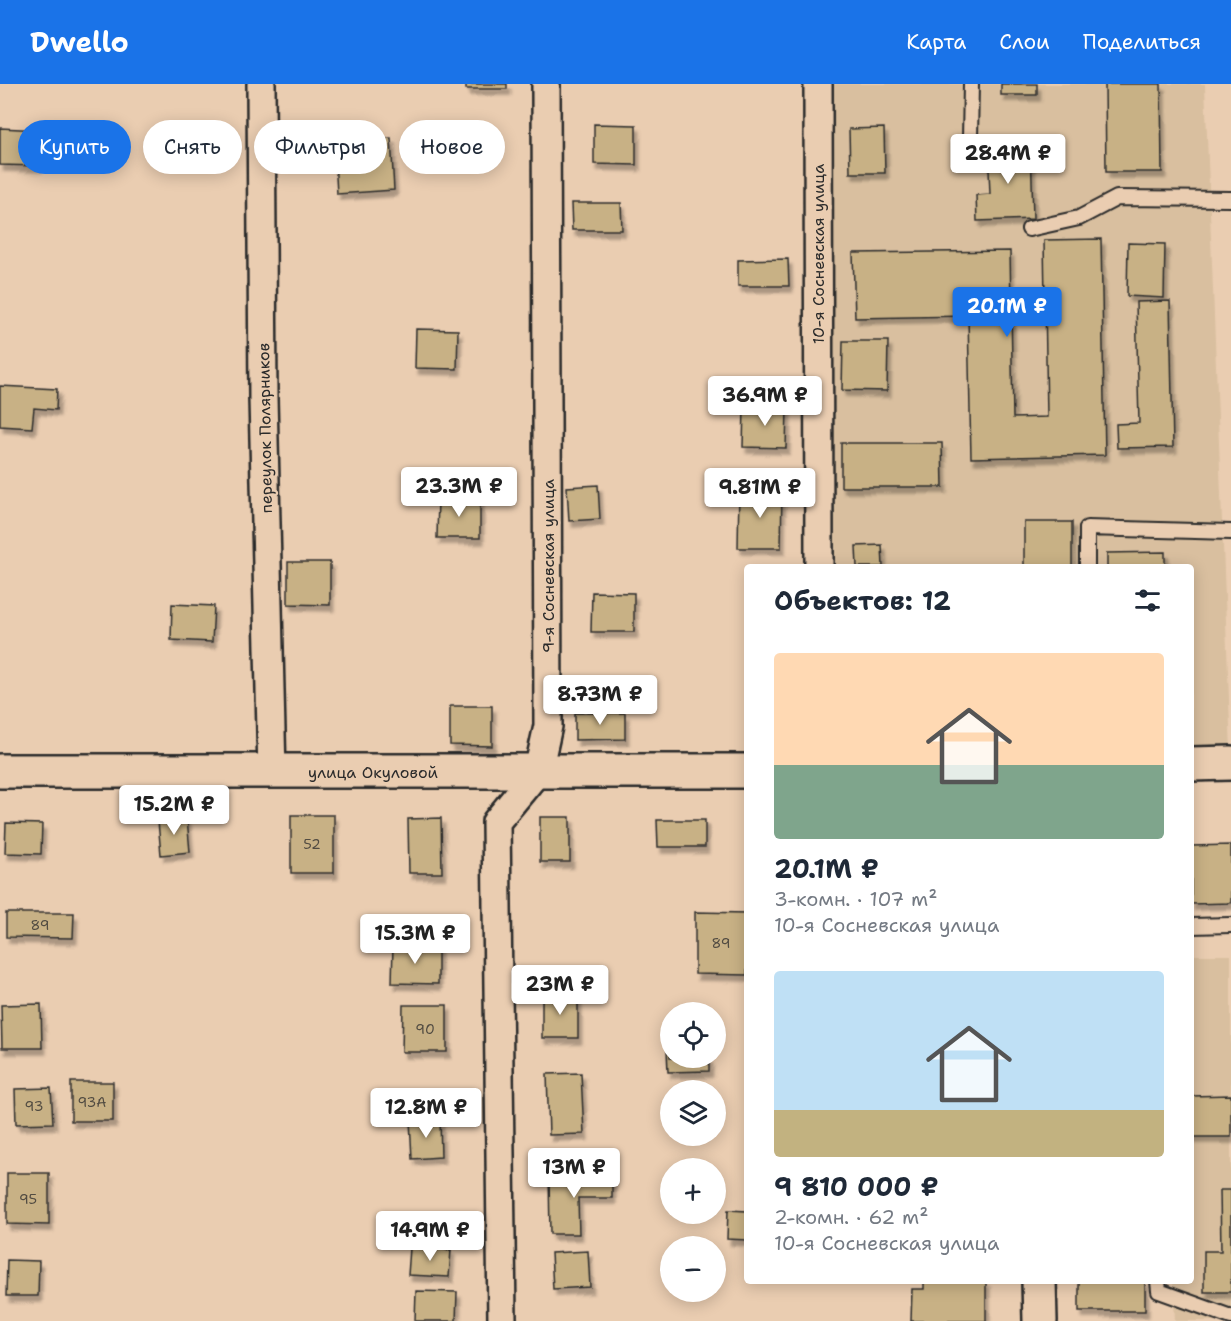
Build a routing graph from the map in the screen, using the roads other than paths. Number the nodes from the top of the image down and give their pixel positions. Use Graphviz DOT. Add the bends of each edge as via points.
graph roads {
  1 [pos="261,84"];
  2 [pos="546,84"];
  3 [pos="818,84"];
  4 [pos="971,84"];
  5 [pos="970,139"];
  6 [pos="1231,199"];
  7 [pos="1029,229"];
  8 [pos="1231,532"];
  9 [pos="819,564"];
  10 [pos="1087,564"];
  11 [pos="1231,763"];
  12 [pos="1194,765"];
  13 [pos="0,771"];
  14 [pos="538,771"];
  15 [pos="744,771"];
  16 [pos="273,772"];
  17 [pos="1231,925"];
  18 [pos="1194,926"];
  19 [pos="1039,1284"];
  20 [pos="1158,1284"];
  21 [pos="1231,1317"];
  22 [pos="502,1321"];
  23 [pos="1040,1321"];
  1 -- 16 [label="street, переулок Полярников" via="263,398"];
  2 -- 14 [label="street, 9-я Сосневская улица" via="548,726"];
  3 -- 9 [label="street, 10-я Сосневская улица"];
  4 -- 5 [label="lane"];
  6 -- 7 [label="lane" via="1117,198 1079,218"];
  8 -- 10 [label="lane" via="1087,528"];
  11 -- 12 [label="street"];
  13 -- 16 [label="street, улица Окуловой"];
  14 -- 15 [label="street, улица Окуловой"];
  14 -- 16 [label="street, улица Окуловой"];
  14 -- 22 [label="street, 9-я Сосневская улица" via="496,822"];
  17 -- 18 [label="lane"];
  19 -- 23 [label="street"];
  20 -- 21 [label="lane" via="1159,1291"];
}
